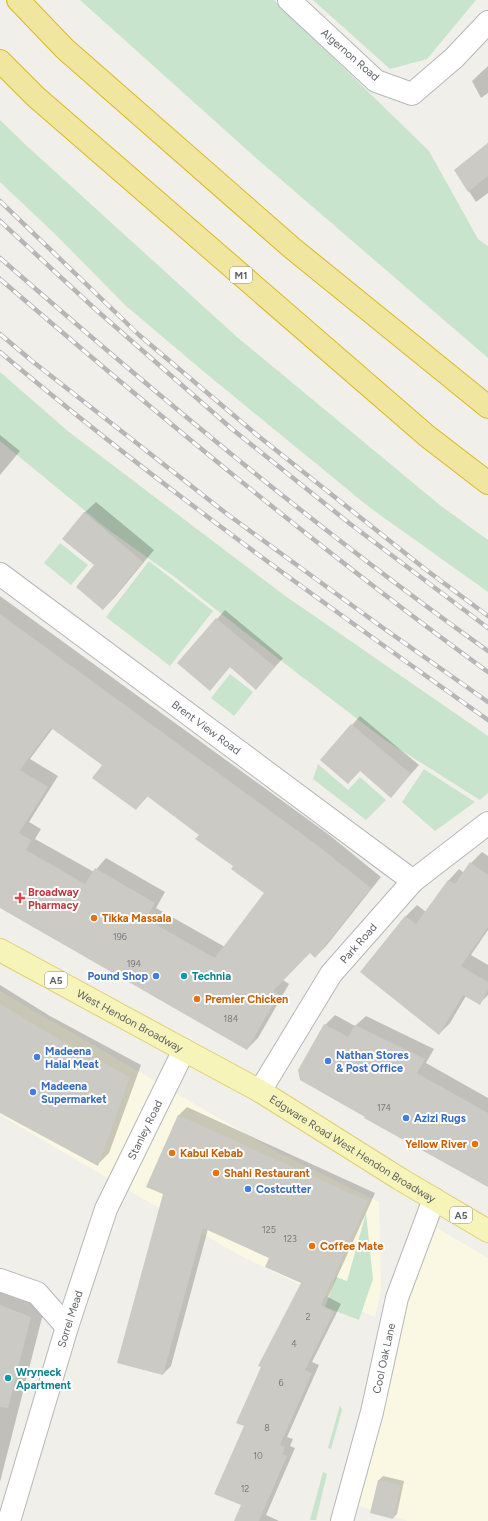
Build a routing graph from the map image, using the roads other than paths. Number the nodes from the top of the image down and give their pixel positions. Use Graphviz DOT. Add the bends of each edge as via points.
graph roads {
  1 [pos="18,0"];
  2 [pos="289,0"];
  3 [pos="488,22"];
  4 [pos="0,61"];
  5 [pos="488,407"];
  6 [pos="488,482"];
  7 [pos="0,574"];
  8 [pos="488,823"];
  9 [pos="413,881"];
  10 [pos="0,950"];
  11 [pos="184,1050"];
  12 [pos="260,1090"];
  13 [pos="434,1199"];
  14 [pos="106,1209"];
  15 [pos="488,1231"];
  16 [pos="0,1280"];
  17 [pos="67,1327"];
  18 [pos="9,1521"];
  19 [pos="342,1521"];
  1 -- 5 [label="highway" via="65,49 292,248"];
  2 -- 3 [label="street, Algernon Road" via="376,81 412,94 454,58"];
  4 -- 6 [label="highway, M1" via="36,97 428,436"];
  7 -- 9 [label="street, Brent View Road"];
  8 -- 9 [label="street, Park Road"];
  9 -- 12 [label="street, Park Road" via="331,974"];
  10 -- 11 [label="main road, West Hendon Broadway / A5"];
  11 -- 12 [label="main road, West Hendon Broadway / A5"];
  11 -- 14 [label="street, Stanley Road"];
  12 -- 13 [label="main road, Edgware Road West Hendon Broadway / A5"];
  13 -- 15 [label="main road, Edgware Road West Hendon Broadway / A5"];
  13 -- 19 [label="street, Cool Oak Lane" via="397,1298 372,1412"];
  14 -- 17 [label="street, Sorrel Mead"];
  16 -- 17 [label="street" via="37,1293"];
  17 -- 18 [label="street, Sorrel Mead"];
}
